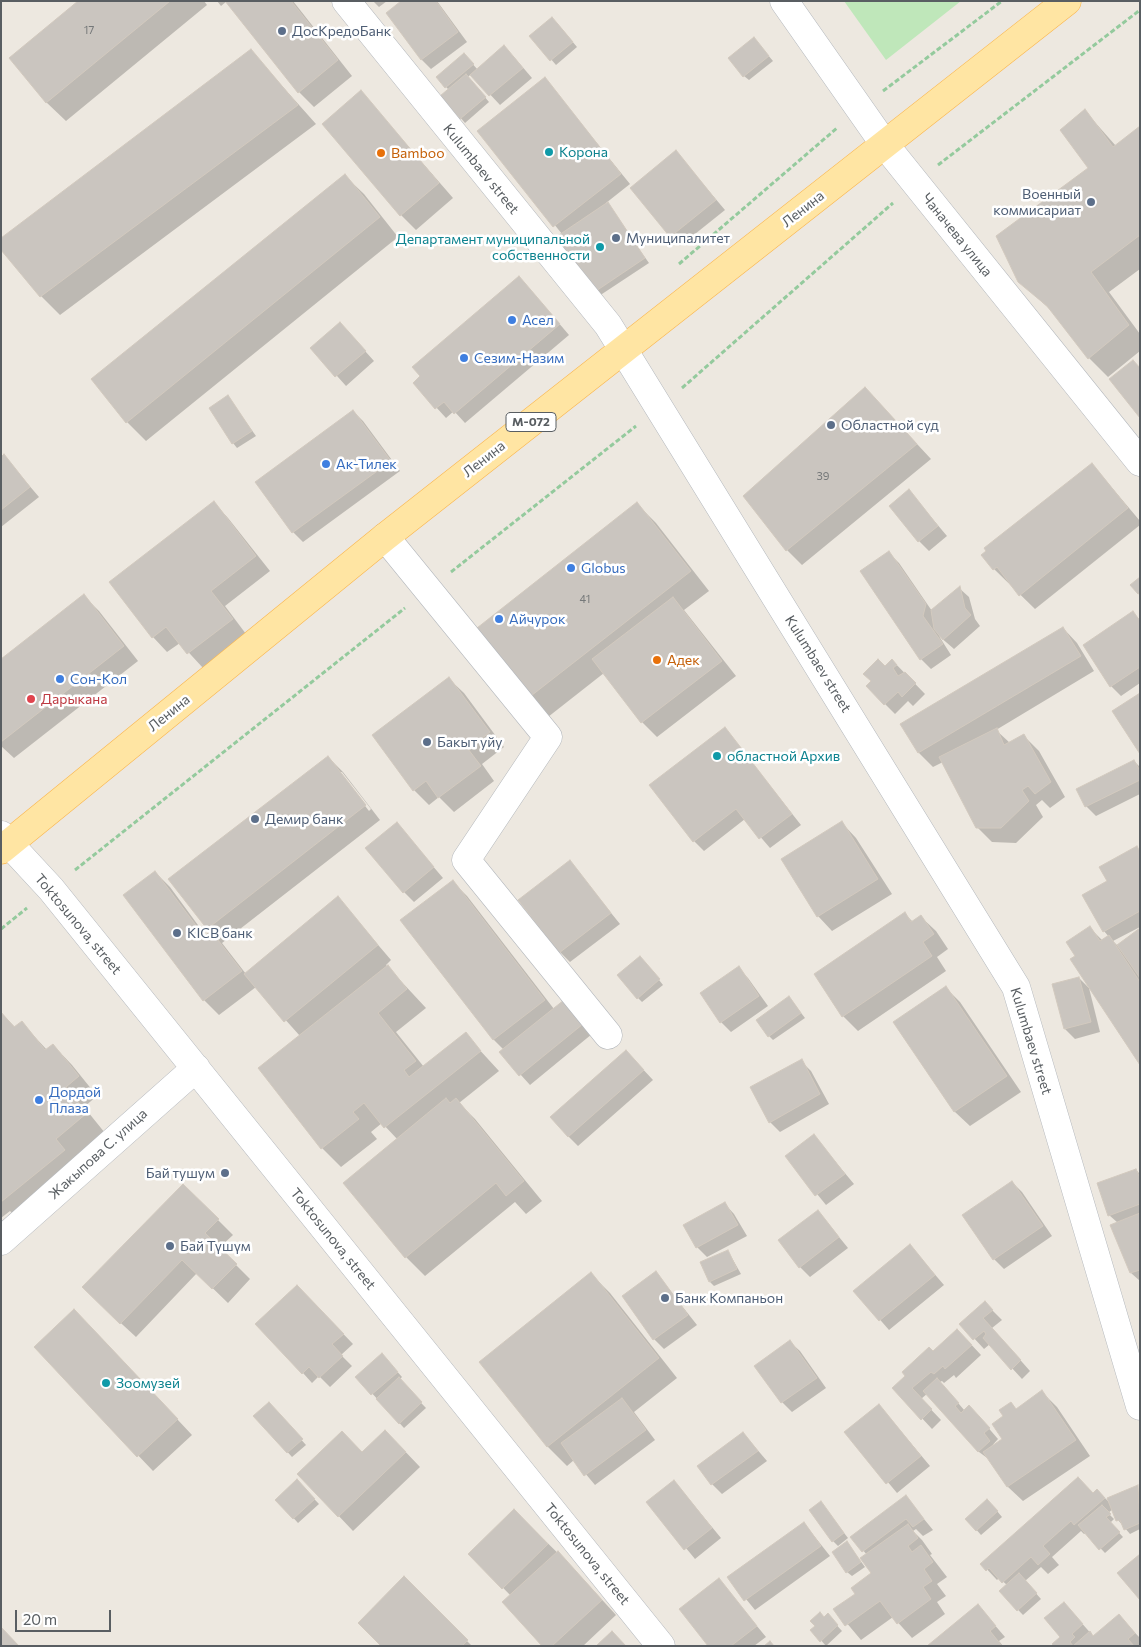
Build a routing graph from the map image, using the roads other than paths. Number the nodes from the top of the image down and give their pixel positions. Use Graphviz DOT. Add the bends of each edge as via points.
graph roads {
  1 [pos="346,1"];
  2 [pos="784,1"];
  3 [pos="1067,1"];
  4 [pos="884,145"];
  5 [pos="624,349"];
  6 [pos="1140,462"];
  7 [pos="384,537"];
  8 [pos="4,843"];
  9 [pos="608,1036"];
  10 [pos="196,1068"];
  11 [pos="1,1241"];
  12 [pos="1140,1406"];
  13 [pos="661,1646"];
  1 -- 5 [label="street, Kulumbaev street"];
  2 -- 4 [label="street, Чаначева улица"];
  3 -- 4 [label="main road, Ленина / М-072"];
  4 -- 5 [label="main road, Ленина / М-072"];
  4 -- 6 [label="street, Чаначева улица"];
  5 -- 7 [label="main road, Ленина / М-072"];
  5 -- 12 [label="street, Kulumbaev street" via="1016,987"];
  7 -- 8 [label="main road, Ленина / М-072"];
  7 -- 9 [label="street" via="548,737 466,860"];
  8 -- 10 [label="street, Toktosunova, street" via="51,889"];
  10 -- 11 [label="street, Жакыпова С. улица"];
  10 -- 13 [label="street, Toktosunova, street"];
}
